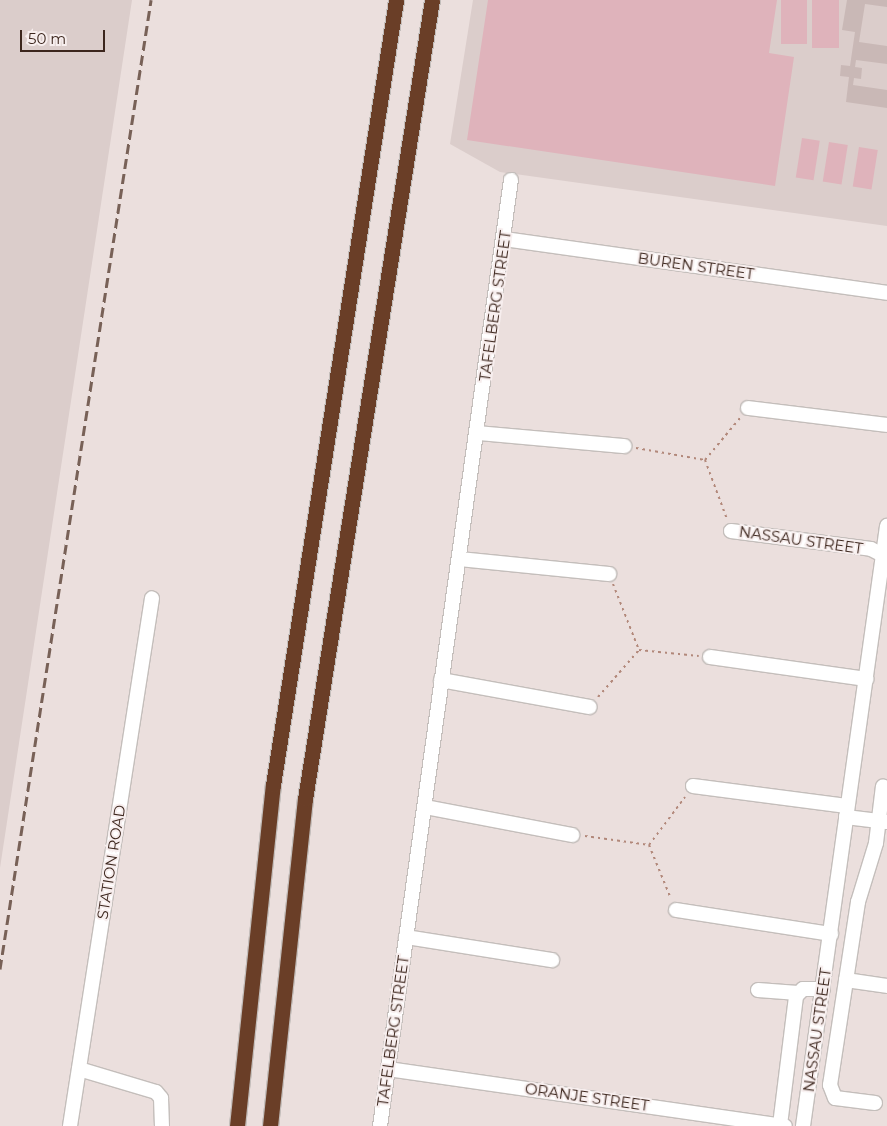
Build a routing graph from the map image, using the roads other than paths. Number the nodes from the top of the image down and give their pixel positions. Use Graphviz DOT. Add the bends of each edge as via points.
graph roads {
  1 [pos="396,0"];
  2 [pos="432,0"];
  3 [pos="511,180"];
  4 [pos="504,239"];
  5 [pos="887,293"];
  6 [pos="748,408"];
  7 [pos="887,425"];
  8 [pos="478,433"];
  9 [pos="624,446"];
  10 [pos="887,526"];
  11 [pos="731,531"];
  12 [pos="882,550"];
  13 [pos="458,558"];
  14 [pos="608,574"];
  15 [pos="152,598"];
  16 [pos="710,657"];
  17 [pos="441,680"];
  18 [pos="866,680"];
  19 [pos="590,707"];
  20 [pos="693,786"];
  21 [pos="883,786"];
  22 [pos="425,807"];
  23 [pos="847,812"];
  24 [pos="883,822"];
  25 [pos="572,835"];
  26 [pos="676,910"];
  27 [pos="831,934"];
  28 [pos="406,937"];
  29 [pos="552,960"];
  30 [pos="846,980"];
  31 [pos="887,986"];
  32 [pos="823,989"];
  33 [pos="758,990"];
  34 [pos="798,993"];
  35 [pos="79,1069"];
  36 [pos="388,1070"];
  37 [pos="875,1103"];
  38 [pos="782,1125"];
  39 [pos="70,1126"];
  40 [pos="162,1126"];
  41 [pos="237,1126"];
  42 [pos="270,1126"];
  43 [pos="380,1126"];
  44 [pos="803,1126"];
  1 -- 41 [label="highway" via="273,785"];
  2 -- 42 [label="highway" via="305,799"];
  3 -- 4 [label="street, TAFELBERG STREET"];
  4 -- 5 [label="street, BUREN STREET"];
  4 -- 8 [label="street, TAFELBERG STREET"];
  6 -- 7 [label="street"];
  8 -- 9 [label="street"];
  8 -- 13 [label="street, TAFELBERG STREET"];
  10 -- 12 [label="street, NASSAU STREET"];
  11 -- 12 [label="street, NASSAU STREET"];
  12 -- 18 [label="street, NASSAU STREET"];
  13 -- 14 [label="street"];
  13 -- 17 [label="street, TAFELBERG STREET"];
  15 -- 35 [label="street, STATION ROAD"];
  16 -- 18 [label="street"];
  17 -- 19 [label="street"];
  17 -- 22 [label="street, TAFELBERG STREET"];
  18 -- 23 [label="street, NASSAU STREET"];
  20 -- 23 [label="street"];
  21 -- 24 [label="street"];
  22 -- 25 [label="street"];
  22 -- 28 [label="street, TAFELBERG STREET"];
  23 -- 24 [label="street"];
  23 -- 27 [label="street, NASSAU STREET"];
  24 -- 30 [label="street" via="858,902"];
  26 -- 27 [label="street"];
  27 -- 32 [label="street, NASSAU STREET"];
  28 -- 29 [label="street, TAFELBERG STREET"];
  28 -- 36 [label="street, TAFELBERG STREET"];
  30 -- 31 [label="street"];
  30 -- 37 [label="street" via="830,1090 839,1099"];
  32 -- 34 [label="street"];
  32 -- 44 [label="street, NASSAU STREET"];
  33 -- 34 [label="street"];
  34 -- 38 [label="street"];
  35 -- 39 [label="street, STATION ROAD"];
  35 -- 40 [label="street" via="156,1092 161,1098"];
  36 -- 38 [label="street, ORANJE STREET"];
  36 -- 43 [label="street, TAFELBERG STREET"];
}
